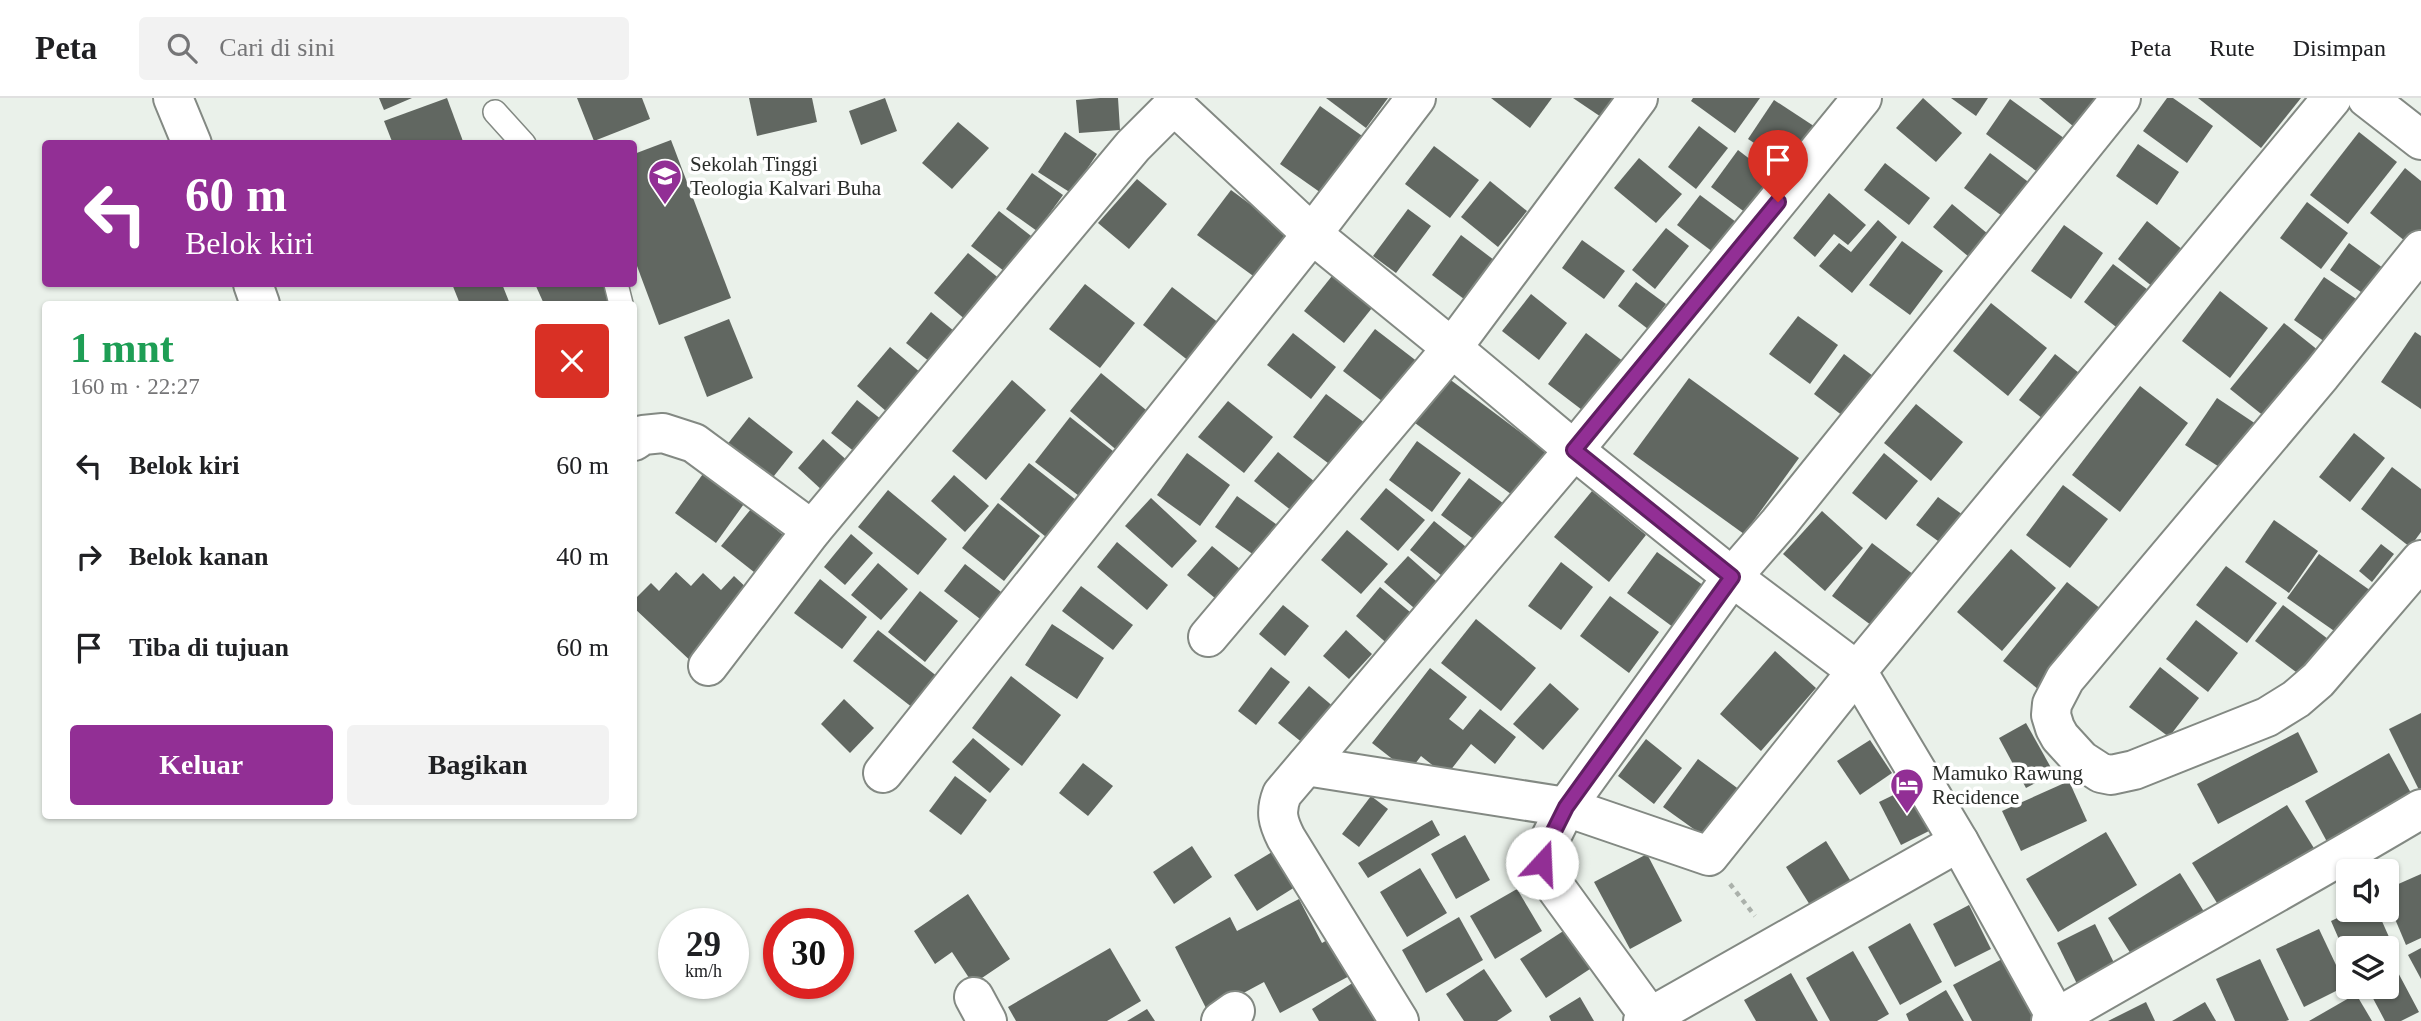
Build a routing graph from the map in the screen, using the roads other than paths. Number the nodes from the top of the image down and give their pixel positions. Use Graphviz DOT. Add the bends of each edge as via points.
graph roads {
  1 [pos="173,98"];
  2 [pos="1416,98"];
  3 [pos="1638,98"];
  4 [pos="1863,98"];
  5 [pos="2121,98"];
  6 [pos="2332,98"];
  7 [pos="2367,98"];
  8 [pos="1171,101"];
  9 [pos="495,112"];
  10 [pos="2421,139"];
  11 [pos="190,140"];
  12 [pos="520,140"];
  13 [pos="1312,234"];
  14 [pos="2421,250"];
  15 [pos="1452,348"];
  16 [pos="637,430"];
  17 [pos="1574,450"];
  18 [pos="812,530"];
  19 [pos="2421,560"];
  20 [pos="1732,577"];
  21 [pos="1208,637"];
  22 [pos="708,666"];
  23 [pos="1857,671"];
  24 [pos="1306,766"];
  25 [pos="883,773"];
  26 [pos="1566,807"];
  27 [pos="2421,809"];
  28 [pos="1959,842"];
  29 [pos="1647,1019"];
  30 [pos="2055,1020"];
  31 [pos="1399,1021"];
  1 -- 11 [label="street"];
  2 -- 13 [label="street"];
  3 -- 15 [label="street"];
  4 -- 17 [label="street"];
  5 -- 20 [label="street"];
  6 -- 23 [label="street"];
  7 -- 10 [label="street"];
  8 -- 13 [label="street"];
  8 -- 18 [label="street"];
  9 -- 12 [label="lane"];
  13 -- 15 [label="street"];
  13 -- 25 [label="street"];
  14 -- 19 [label="street" via="2066,679 2052,704 2055,728 2081,760 2110,775 2134,770 2267,717 2318,680"];
  15 -- 17 [label="street"];
  15 -- 21 [label="street"];
  16 -- 18 [label="street" via="694,443"];
  17 -- 20 [label="street"];
  17 -- 24 [label="street"];
  18 -- 22 [label="street"];
  20 -- 23 [label="street"];
  20 -- 26 [label="street"];
  23 -- 26 [label="street" via="1709,856"];
  23 -- 28 [label="street"];
  24 -- 26 [label="street"];
  24 -- 31 [label="street" via="1282,794 1278,822"];
  26 -- 29 [label="street" via="1543,853 1546,874"];
  27 -- 30 [label="street"];
  28 -- 29 [label="street"];
  28 -- 30 [label="street"];
}
